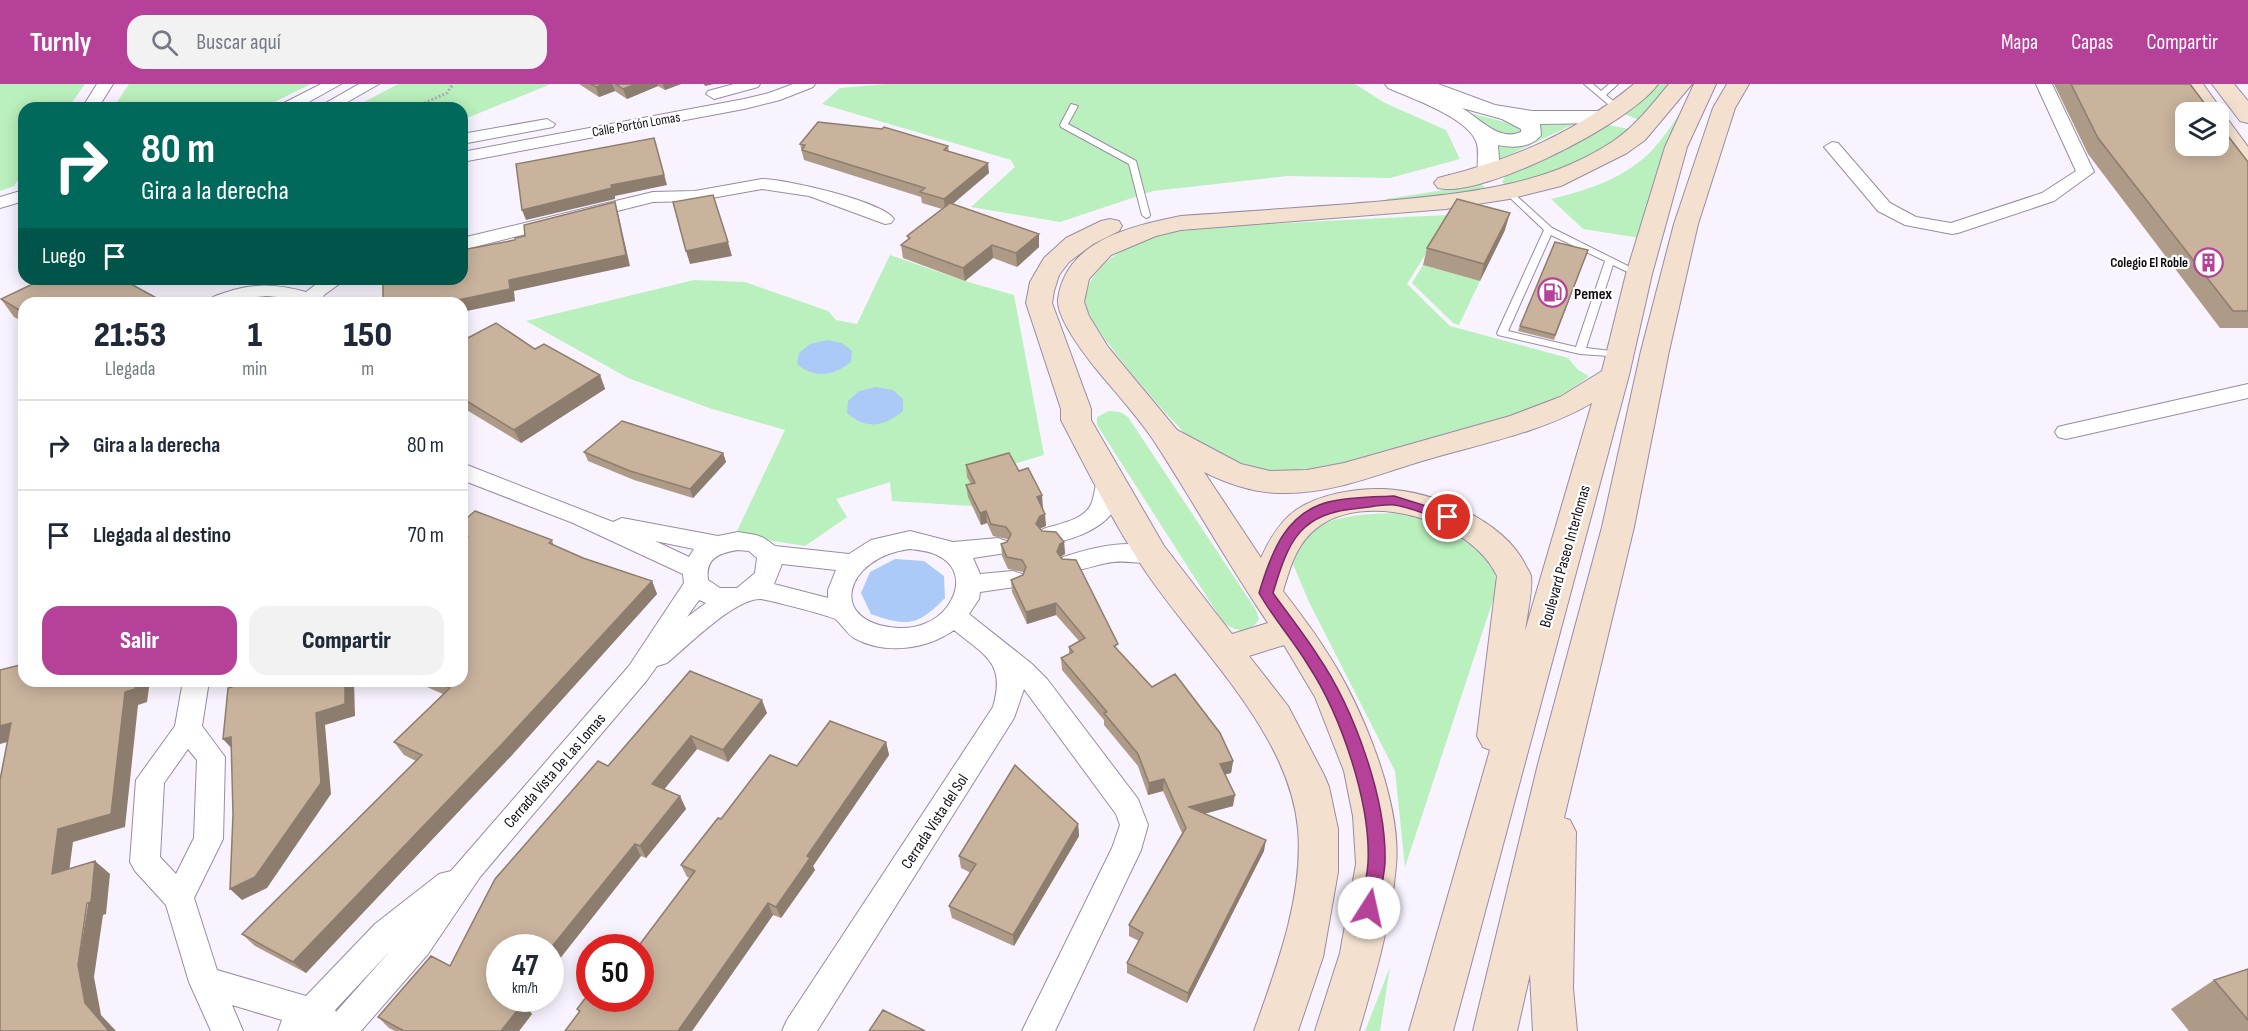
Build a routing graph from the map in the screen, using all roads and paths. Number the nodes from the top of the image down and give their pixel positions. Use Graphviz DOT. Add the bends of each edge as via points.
graph roads {
  1 [pos="105,84"];
  2 [pos="333,84"];
  3 [pos="371,84"];
  4 [pos="453,84"];
  5 [pos="752,84"];
  6 [pos="807,84"];
  7 [pos="1395,84"];
  8 [pos="1422,84"];
  9 [pos="1588,84"];
  10 [pos="1647,84"];
  11 [pos="1681,84"];
  12 [pos="1705,84"];
  13 [pos="1738,84"];
  14 [pos="2044,84"];
  15 [pos="2201,98"];
  16 [pos="2235,100"];
  17 [pos="1610,101"];
  18 [pos="94,102"];
  19 [pos="298,102"];
  20 [pos="336,102"];
  21 [pos="427,102"];
  22 [pos="1074,106"];
  23 [pos="1499,113"];
  24 [pos="582,118"];
  25 [pos="561,122"];
  26 [pos="1642,128"];
  27 [pos="1477,129"];
  28 [pos="2229,137"];
  29 [pos="468,138"];
  30 [pos="1832,147"];
  31 [pos="468,156"];
  32 [pos="2248,163"];
  33 [pos="1499,182"];
  34 [pos="18,197"];
  35 [pos="0,203"];
  36 [pos="1146,215"];
  37 [pos="885,219"];
  38 [pos="1550,230"];
  39 [pos="468,243"];
  40 [pos="1625,267"];
  41 [pos="275,285"];
  42 [pos="327,285"];
  43 [pos="247,291"];
  44 [pos="232,297"];
  45 [pos="301,297"];
  46 [pos="314,297"];
  47 [pos="1580,351"];
  48 [pos="1617,365"];
  49 [pos="2248,391"];
  50 [pos="1133,397"];
  51 [pos="1076,409"];
  52 [pos="1162,432"];
  53 [pos="2066,432"];
  54 [pos="468,473"];
  55 [pos="1108,480"];
  56 [pos="581,517"];
  57 [pos="1051,535"];
  58 [pos="718,545"];
  59 [pos="998,547"];
  60 [pos="953,551"];
  61 [pos="769,554"];
  62 [pos="1152,555"];
  63 [pos="853,563"];
  64 [pos="1072,563"];
  65 [pos="695,577"];
  66 [pos="1013,580"];
  67 [pos="971,584"];
  68 [pos="756,590"];
  69 [pos="1266,593"];
  70 [pos="728,598"];
  71 [pos="841,611"];
  72 [pos="955,616"];
  73 [pos="1290,630"];
  74 [pos="1224,650"];
  75 [pos="1005,658"];
  76 [pos="638,673"];
  77 [pos="195,687"];
  78 [pos="188,729"];
  79 [pos="1557,764"];
  80 [pos="1483,844"];
  81 [pos="471,868"];
  82 [pos="179,898"];
  83 [pos="205,982"];
  84 [pos="303,1022"];
  85 [pos="227,1031"];
  86 [pos="340,1031"];
  87 [pos="798,1031"];
  88 [pos="1038,1031"];
  89 [pos="1276,1031"];
  90 [pos="1337,1031"];
  91 [pos="1431,1031"];
  92 [pos="1495,1031"];
  93 [pos="1555,1031"];
  1 -- 18 [label="street"];
  2 -- 19 [label="street"];
  3 -- 20 [label="street"];
  4 -- 21 [label="path" via="447,93"];
  5 -- 24 [label="street, Calle Portón Lomas"];
  6 -- 31 [label="street, Calle Portón Lomas" via="744,104"];
  7 -- 27 [label="street" via="1460,115"];
  8 -- 23 [label="street" via="1474,107"];
  9 -- 17 [label="lane"];
  10 -- 17 [label="main road"];
  11 -- 26 [label="main road"];
  12 -- 40 [label="main road, Boulevard Paseo Interlomas"];
  13 -- 79 [label="main road" via="1724,108 1686,224 1618,527"];
  14 -- 30 [label="street" via="2085,172 2048,197 1952,230 1911,221 1884,207"];
  15 -- 16 [label="main road"];
  17 -- 23 [label="street" via="1540,119"];
  17 -- 26 [label="main road"];
  17 -- 33 [label="main road" via="1528,157"];
  22 -- 36 [label="lane" via="1064,125 1133,163"];
  23 -- 27 [label="street" via="1531,126 1531,135 1508,141"];
  25 -- 29 [label="street"];
  26 -- 33 [label="main road" via="1601,159 1553,181"];
  27 -- 33 [label="street" via="1486,141"];
  28 -- 32 [label="main road"];
  33 -- 36 [label="main road"];
  33 -- 38 [label="lane"];
  33 -- 50 [label="main road" via="1364,210 1181,223 1149,230 1102,250 1077,277 1071,302 1097,352"];
  34 -- 35 [label="street"];
  36 -- 51 [label="main road" via="1101,229 1079,241 1044,279 1039,303"];
  37 -- 39 [label="street" via="843,202 768,183 692,197 662,210 584,227 532,228"];
  38 -- 40 [label="lane"];
  38 -- 47 [label="lane" via="1502,333"];
  40 -- 47 [label="lane"];
  40 -- 48 [label="main road, Boulevard Paseo Interlomas"];
  41 -- 43 [label="street"];
  42 -- 46 [label="street"];
  43 -- 44 [label="street"];
  43 -- 45 [label="street" via="277,289"];
  47 -- 48 [label="lane"];
  48 -- 52 [label="main road" via="1600,387 1574,402 1515,424 1318,480 1268,482 1229,471"];
  48 -- 80 [label="main road, Boulevard Paseo Interlomas"];
  49 -- 53 [label="street"];
  50 -- 51 [label="main road" via="1120,392 1101,393"];
  50 -- 52 [label="main road"];
  51 -- 55 [label="main road" via="1076,420"];
  52 -- 69 [label="main road"];
  54 -- 56 [label="street"];
  55 -- 57 [label="street" via="1102,508 1084,525"];
  55 -- 62 [label="main road"];
  56 -- 58 [label="street"];
  56 -- 65 [label="street"];
  58 -- 61 [label="street" via="738,541 756,544"];
  58 -- 65 [label="street" via="702,555"];
  59 -- 60 [label="street"];
  60 -- 63 [label="street" via="910,540 879,546"];
  60 -- 67 [label="street" via="966,566"];
  61 -- 63 [label="street"];
  61 -- 68 [label="street" via="772,566 767,579"];
  62 -- 64 [label="street" via="1123,551"];
  62 -- 74 [label="main road"];
  63 -- 71 [label="street" via="839,587"];
  65 -- 70 [label="street" via="708,594"];
  65 -- 76 [label="street, Cerrada Vista De Las Lomas"];
  66 -- 67 [label="street"];
  67 -- 72 [label="street" via="964,606"];
  68 -- 70 [label="street"];
  68 -- 71 [label="street"];
  69 -- 73 [label="main road"];
  69 -- 80 [label="main road" via="1276,557 1289,534 1308,517 1334,505 1394,500 1436,512 1490,542 1510,563 1513,588"];
  70 -- 76 [label="street, Cerrada Vista De Las Lomas"];
  71 -- 72 [label="street" via="850,624 865,633 902,639 940,628"];
  72 -- 75 [label="street"];
  73 -- 74 [label="main road"];
  73 -- 90 [label="main road" via="1314,661 1333,696 1363,771 1373,816 1376,864 1371,897 1361,953"];
  74 -- 89 [label="main road" via="1275,717 1310,787 1318,829 1318,872 1302,957"];
  75 -- 87 [label="street, Cerrada Vista del Sol" via="1012,686 1005,710"];
  75 -- 88 [label="street" via="1038,686 1128,808 1134,825 1126,850"];
  76 -- 81 [label="street, Cerrada Vista De Las Lomas"];
  77 -- 78 [label="street"];
  78 -- 82 [label="street" via="211,757 208,839"];
  78 -- 82 [label="street" via="150,780 145,862"];
  79 -- 92 [label="main road"];
  79 -- 93 [label="main road" via="1551,988"];
  80 -- 91 [label="main road, Boulevard Paseo Interlomas"];
  81 -- 84 [label="street, Cerrada Vista De Las Lomas" via="386,934"];
  81 -- 86 [label="street, Cerrada Vista De Las Lomas" via="417,944"];
  82 -- 83 [label="street"];
  83 -- 84 [label="street, Cerrada Vista De Las Lomas"];
  83 -- 85 [label="street"];
  84 -- 86 [label="street, Cerrada Vista De Las Lomas"];
}
